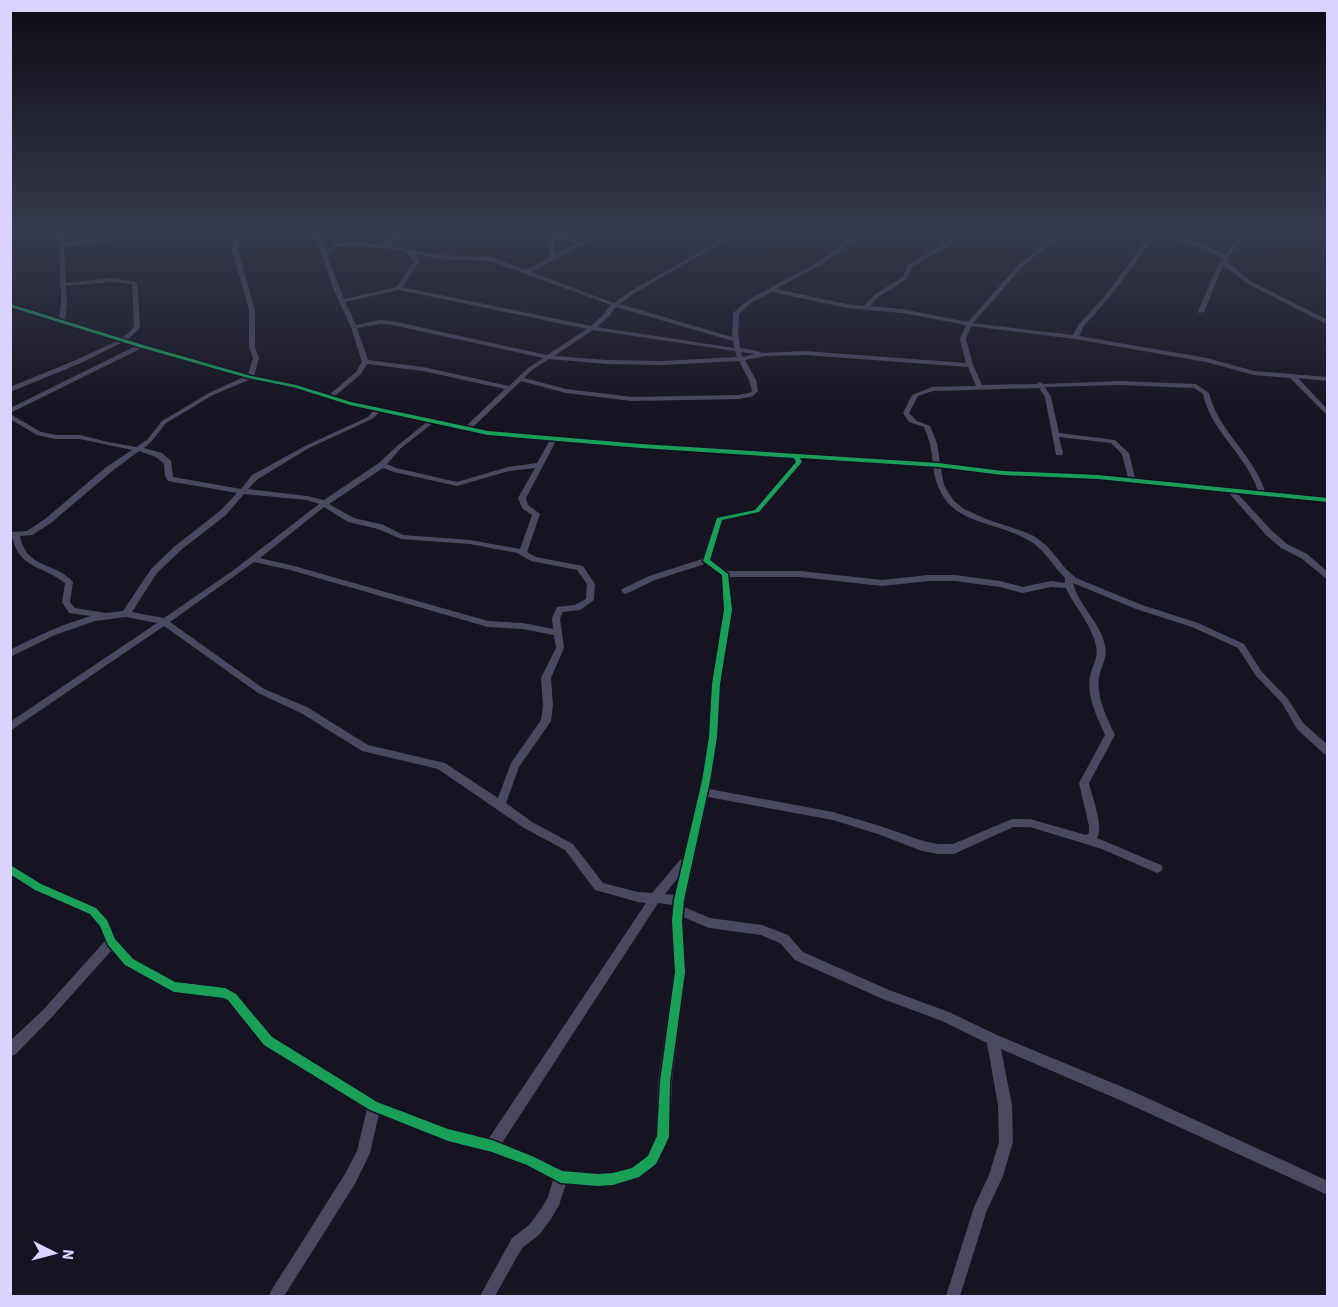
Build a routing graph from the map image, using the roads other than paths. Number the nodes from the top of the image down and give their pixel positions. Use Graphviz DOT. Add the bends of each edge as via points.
graph roads {
  1 [pos="63,290"];
  2 [pos="136,290"];
  3 [pos="246,290"];
  4 [pos="338,290"];
  5 [pos="390,290"];
  6 [pos="409,290"];
  7 [pos="577,290"];
  8 [pos="637,290"];
  9 [pos="772,290"];
  10 [pos="886,290"];
  11 [pos="999,290"];
  12 [pos="1110,290"];
  13 [pos="1211,290"];
  14 [pos="1264,290"];
  15 [pos="342,301"];
  16 [pos="617,304"];
  17 [pos="10,305"];
  18 [pos="866,308"];
  19 [pos="21,309"];
  20 [pos="1201,312"];
  21 [pos="10,313"];
  22 [pos="62,321"];
  23 [pos="970,323"];
  24 [pos="1328,323"];
  25 [pos="354,327"];
  26 [pos="592,328"];
  27 [pos="1075,337"];
  28 [pos="124,340"];
  29 [pos="735,340"];
  30 [pos="141,346"];
  31 [pos="738,350"];
  32 [pos="766,354"];
  33 [pos="547,357"];
  34 [pos="742,359"];
  35 [pos="365,362"];
  36 [pos="970,365"];
  37 [pos="1292,376"];
  38 [pos="250,377"];
  39 [pos="32,379"];
  40 [pos="519,379"];
  41 [pos="1328,380"];
  42 [pos="1040,384"];
  43 [pos="979,386"];
  44 [pos="510,388"];
  45 [pos="52,389"];
  46 [pos="10,390"];
  47 [pos="330,397"];
  48 [pos="378,409"];
  49 [pos="10,411"];
  50 [pos="1328,414"];
  51 [pos="10,416"];
  52 [pos="433,420"];
  53 [pos="467,429"];
  54 [pos="1056,435"];
  55 [pos="554,439"];
  56 [pos="137,449"];
  57 [pos="1059,453"];
  58 [pos="796,455"];
  59 [pos="382,465"];
  60 [pos="539,465"];
  61 [pos="938,465"];
  62 [pos="1132,481"];
  63 [pos="1230,490"];
  64 [pos="242,491"];
  65 [pos="1262,493"];
  66 [pos="1328,500"];
  67 [pos="324,506"];
  68 [pos="13,534"];
  69 [pos="523,553"];
  70 [pos="252,560"];
  71 [pos="706,561"];
  72 [pos="725,574"];
  73 [pos="1328,577"];
  74 [pos="1068,581"];
  75 [pos="625,591"];
  76 [pos="126,614"];
  77 [pos="103,615"];
  78 [pos="164,621"];
  79 [pos="558,633"];
  80 [pos="10,654"];
  81 [pos="10,727"];
  82 [pos="1328,751"];
  83 [pos="704,792"];
  84 [pos="500,805"];
  85 [pos="1089,840"];
  86 [pos="687,860"];
  87 [pos="1157,868"];
  88 [pos="10,869"];
  89 [pos="655,898"];
  90 [pos="679,905"];
  91 [pos="111,942"];
  92 [pos="993,1039"];
  93 [pos="10,1050"];
  94 [pos="374,1106"];
  95 [pos="492,1146"];
  96 [pos="561,1177"];
  97 [pos="1328,1188"];
  98 [pos="276,1296"];
  99 [pos="487,1296"];
  100 [pos="953,1296"];
  1 -- 22 [label="street"];
  2 -- 28 [label="street" via="137,323 135,331"];
  3 -- 38 [label="street" via="256,358"];
  4 -- 15 [label="street"];
  5 -- 15 [label="street"];
  6 -- 26 [label="street"];
  7 -- 16 [label="street"];
  8 -- 16 [label="street"];
  9 -- 18 [label="street"];
  9 -- 29 [label="street" via="736,313"];
  10 -- 18 [label="street"];
  11 -- 23 [label="street"];
  12 -- 27 [label="street"];
  13 -- 20 [label="street"];
  14 -- 24 [label="street"];
  15 -- 25 [label="street"];
  16 -- 26 [label="street"];
  16 -- 29 [label="street"];
  17 -- 19 [label="street"];
  18 -- 23 [label="street"];
  19 -- 21 [label="street"];
  19 -- 22 [label="street"];
  22 -- 28 [label="street"];
  23 -- 27 [label="street"];
  23 -- 36 [label="street" via="963,339"];
  25 -- 33 [label="street" via="392,323"];
  25 -- 35 [label="street"];
  26 -- 31 [label="street"];
  26 -- 33 [label="street"];
  27 -- 37 [label="street" via="1207,360 1254,373"];
  28 -- 30 [label="street"];
  28 -- 39 [label="street"];
  29 -- 31 [label="street"];
  30 -- 38 [label="street"];
  30 -- 45 [label="street"];
  31 -- 32 [label="street"];
  31 -- 34 [label="street"];
  32 -- 34 [label="street"];
  32 -- 36 [label="street" via="878,357"];
  33 -- 34 [label="street" via="662,363"];
  33 -- 40 [label="street"];
  34 -- 40 [label="street" via="755,391 739,398 632,399 566,391"];
  35 -- 44 [label="street" via="423,369"];
  35 -- 47 [label="street" via="359,373"];
  36 -- 43 [label="street"];
  37 -- 41 [label="street"];
  37 -- 50 [label="street"];
  38 -- 47 [label="street"];
  38 -- 56 [label="street" via="211,393 170,418"];
  39 -- 45 [label="street"];
  39 -- 46 [label="street"];
  40 -- 44 [label="street"];
  42 -- 43 [label="street"];
  42 -- 54 [label="street" via="1048,397"];
  42 -- 65 [label="street" via="1146,382 1202,389 1221,429 1259,479"];
  43 -- 61 [label="street" via="921,391 907,409 909,420 927,426"];
  44 -- 53 [label="street"];
  45 -- 49 [label="street"];
  47 -- 48 [label="street"];
  48 -- 52 [label="street"];
  48 -- 64 [label="street" via="370,418 259,473"];
  51 -- 56 [label="street" via="39,434 80,437"];
  52 -- 53 [label="street"];
  52 -- 59 [label="street"];
  53 -- 55 [label="street"];
  54 -- 57 [label="street"];
  54 -- 62 [label="street" via="1113,441 1125,453"];
  55 -- 58 [label="street"];
  55 -- 60 [label="street"];
  56 -- 64 [label="street" via="153,452 168,463 171,479"];
  56 -- 68 [label="street" via="48,521 29,533"];
  58 -- 61 [label="street"];
  58 -- 71 [label="street" via="800,462 757,511 719,519"];
  59 -- 60 [label="street" via="457,484 507,469"];
  59 -- 67 [label="street" via="334,495"];
  60 -- 69 [label="street" via="522,498 525,506 536,514"];
  61 -- 62 [label="street"];
  61 -- 74 [label="street" via="941,486 952,505 971,517 1032,539 1052,554"];
  62 -- 63 [label="street"];
  63 -- 65 [label="street"];
  63 -- 73 [label="street" via="1269,533"];
  64 -- 67 [label="street" via="306,498"];
  64 -- 76 [label="street" via="223,513 154,571"];
  65 -- 66 [label="street"];
  67 -- 69 [label="street" via="401,537 470,542"];
  67 -- 70 [label="street"];
  68 -- 77 [label="street" via="23,557 69,582 66,602 72,611"];
  69 -- 79 [label="street" via="580,568 591,584 590,600 584,605 560,609"];
  70 -- 78 [label="street"];
  70 -- 79 [label="street" via="488,624"];
  71 -- 72 [label="street"];
  71 -- 75 [label="street"];
  72 -- 74 [label="street" via="800,574 882,583 955,578 1023,590"];
  72 -- 83 [label="street" via="728,610"];
  74 -- 82 [label="street" via="1222,635 1240,646 1300,726"];
  74 -- 85 [label="street" via="1102,648 1094,681 1098,709 1110,735 1084,783 1094,826"];
  76 -- 77 [label="street"];
  76 -- 78 [label="street"];
  77 -- 80 [label="street" via="62,628"];
  78 -- 81 [label="street"];
  78 -- 84 [label="street" via="246,681 304,710 356,743 372,751 441,766"];
  79 -- 84 [label="street" via="561,648 546,678 546,721 515,766"];
  83 -- 85 [label="street" via="833,816 938,849 954,849 1022,822"];
  83 -- 86 [label="street"];
  84 -- 89 [label="street" via="569,847 599,887"];
  85 -- 87 [label="street"];
  86 -- 89 [label="street"];
  86 -- 90 [label="street"];
  88 -- 91 [label="street" via="38,887 93,911 104,923"];
  89 -- 90 [label="street"];
  89 -- 95 [label="street"];
  90 -- 92 [label="street" via="708,923 762,930 784,939 799,956"];
  90 -- 96 [label="street" via="680,972 660,1147 652,1160 635,1173 598,1180"];
  91 -- 93 [label="street"];
  91 -- 94 [label="street" via="129,962 174,987 232,997 268,1041"];
  92 -- 97 [label="street"];
  92 -- 100 [label="street" via="1006,1142"];
  94 -- 95 [label="street"];
  94 -- 98 [label="street" via="363,1153 350,1179"];
  95 -- 96 [label="street"];
  96 -- 99 [label="street" via="546,1214 517,1243"];
}
